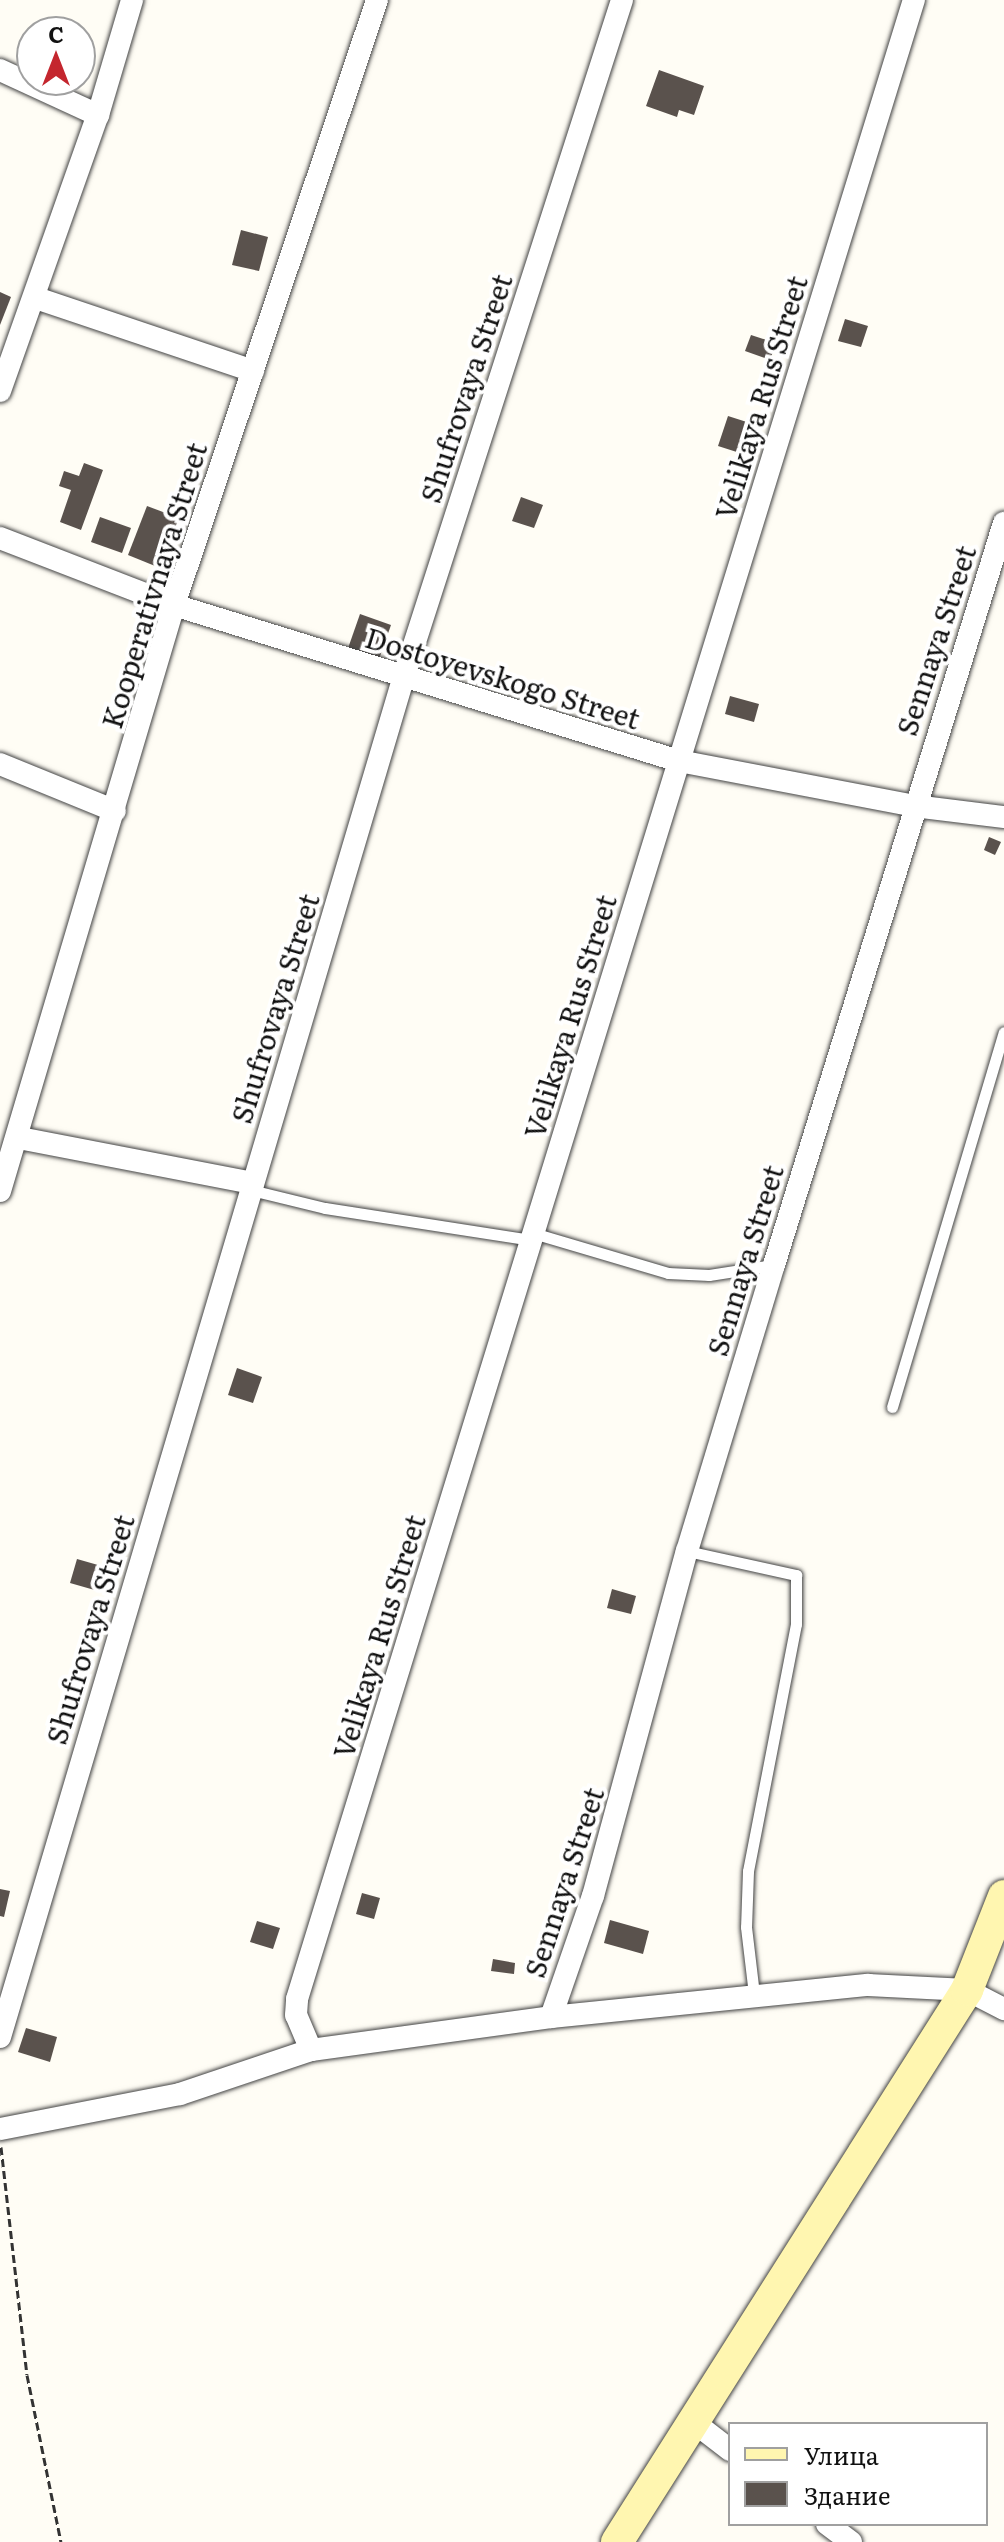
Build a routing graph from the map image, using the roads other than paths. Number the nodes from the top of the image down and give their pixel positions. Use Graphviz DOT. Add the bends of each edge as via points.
graph roads {
  1 [pos="132,0"];
  2 [pos="377,0"];
  3 [pos="622,0"];
  4 [pos="914,0"];
  5 [pos="0,70"];
  6 [pos="98,115"];
  7 [pos="36,298"];
  8 [pos="253,371"];
  9 [pos="0,391"];
  10 [pos="1004,523"];
  11 [pos="0,538"];
  12 [pos="174,605"];
  13 [pos="403,679"];
  14 [pos="679,761"];
  15 [pos="0,764"];
  16 [pos="914,806"];
  17 [pos="115,811"];
  18 [pos="1004,817"];
  19 [pos="1004,1032"];
  20 [pos="19,1138"];
  21 [pos="252,1186"];
  22 [pos="0,1191"];
  23 [pos="532,1236"];
  24 [pos="774,1265"];
  25 [pos="892,1407"];
  26 [pos="687,1551"];
  27 [pos="1004,1900"];
  28 [pos="967,1990"];
  29 [pos="754,1994"];
  30 [pos="1004,2009"];
  31 [pos="551,2017"];
  32 [pos="0,2037"];
  33 [pos="311,2050"];
  34 [pos="0,2129"];
  35 [pos="691,2420"];
  36 [pos="728,2448"];
  37 [pos="830,2526"];
  38 [pos="617,2542"];
  39 [pos="851,2542"];
  1 -- 6 [label="street"];
  2 -- 8 [label="street, Kooperativnaya Street"];
  3 -- 13 [label="street, Shufrovaya Street"];
  4 -- 14 [label="street, Velikaya Rus Street"];
  5 -- 6 [label="street"];
  6 -- 7 [label="street"];
  7 -- 8 [label="street"];
  7 -- 9 [label="street"];
  8 -- 12 [label="street, Kooperativnaya Street"];
  10 -- 16 [label="street, Sennaya Street"];
  11 -- 12 [label="street, Dostoyevskogo Street"];
  12 -- 13 [label="street, Dostoyevskogo Street"];
  12 -- 17 [label="street, Kooperativnaya Street"];
  13 -- 14 [label="street, Dostoyevskogo Street"];
  13 -- 21 [label="street, Shufrovaya Street"];
  14 -- 16 [label="street, Dostoyevskogo Street"];
  14 -- 23 [label="street, Velikaya Rus Street"];
  15 -- 17 [label="street"];
  16 -- 18 [label="street, Dostoyevskogo Street"];
  16 -- 24 [label="street, Sennaya Street"];
  17 -- 20 [label="street, Kooperativnaya Street"];
  19 -- 25 [label="lane"];
  20 -- 21 [label="street"];
  20 -- 22 [label="street, Kooperativnaya Street"];
  21 -- 23 [label="lane" via="325,1208"];
  21 -- 32 [label="street, Shufrovaya Street"];
  23 -- 24 [label="lane" via="668,1273 709,1275"];
  23 -- 33 [label="street, Velikaya Rus Street" via="297,1999 296,2015"];
  24 -- 26 [label="street, Sennaya Street"];
  26 -- 29 [label="lane" via="796,1575 796,1624 748,1871 746,1927"];
  26 -- 31 [label="street, Sennaya Street" via="597,1883"];
  27 -- 28 [label="street"];
  28 -- 29 [label="street" via="868,1985"];
  28 -- 30 [label="street"];
  28 -- 35 [label="street"];
  29 -- 31 [label="street"];
  31 -- 33 [label="street"];
  33 -- 34 [label="street" via="180,2094"];
  35 -- 36 [label="street"];
  35 -- 38 [label="street"];
  37 -- 39 [label="street"];
}
